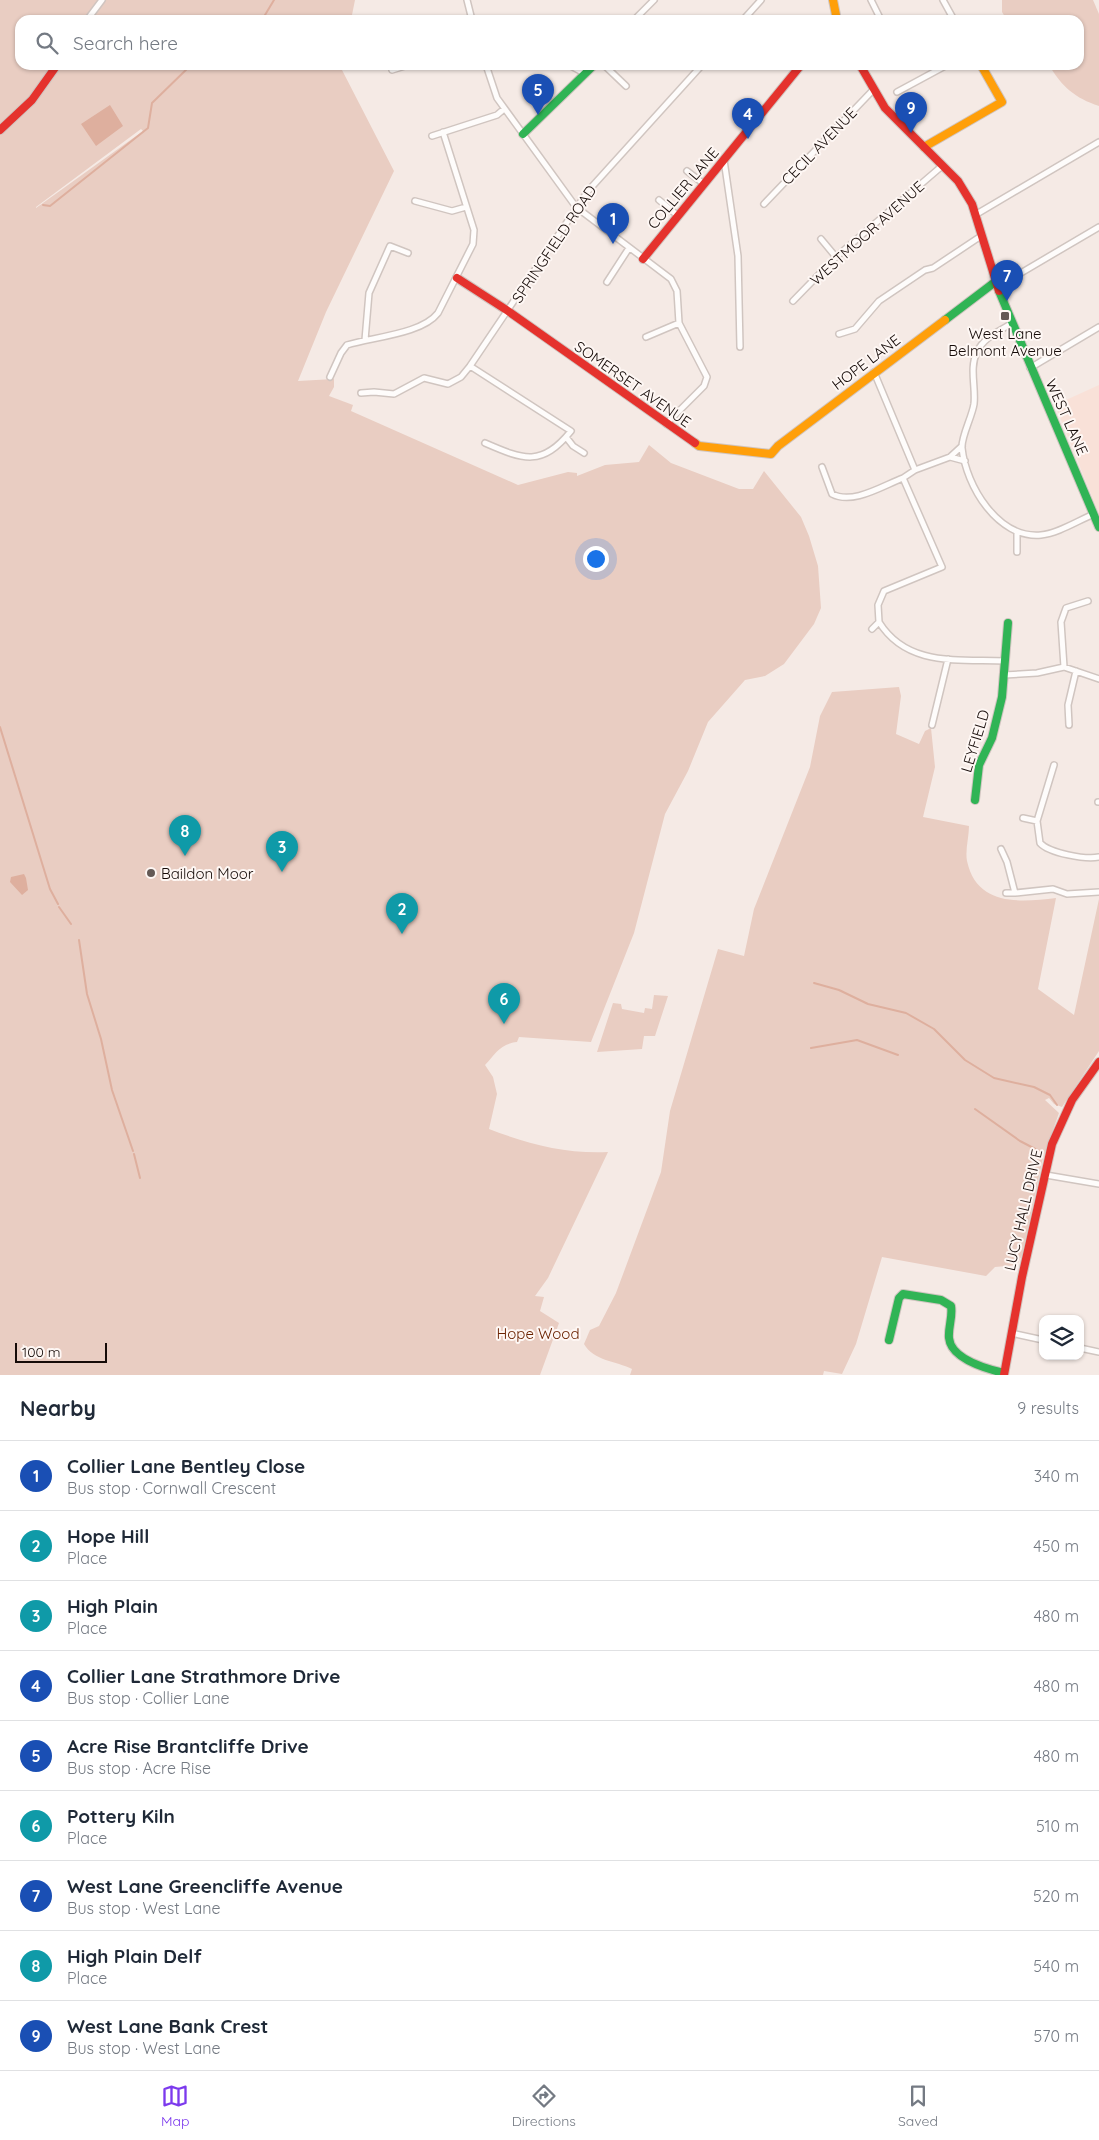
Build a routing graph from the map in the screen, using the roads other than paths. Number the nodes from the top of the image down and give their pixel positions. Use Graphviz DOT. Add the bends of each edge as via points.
graph roads {
  1 [pos="102,0"];
  2 [pos="467,0"];
  3 [pos="654,0"];
  4 [pos="761,0"];
  5 [pos="833,0"];
  6 [pos="872,0"];
  7 [pos="943,0"];
  8 [pos="91,15"];
  9 [pos="471,15"];
  10 [pos="639,15"];
  11 [pos="747,15"];
  12 [pos="836,15"];
  13 [pos="879,15"];
  14 [pos="951,15"];
  15 [pos="53,70"];
  16 [pos="488,70"];
  17 [pos="578,70"];
  18 [pos="590,70"];
  19 [pos="609,70"];
  20 [pos="697,70"];
  21 [pos="796,70"];
  22 [pos="863,70"];
  23 [pos="938,70"];
  24 [pos="984,70"];
  25 [pos="586,74"];
  26 [pos="626,86"];
  27 [pos="874,89"];
  28 [pos="897,92"];
  29 [pos="504,109"];
  30 [pos="0,130"];
  31 [pos="443,132"];
  32 [pos="523,134"];
  33 [pos="432,136"];
  34 [pos="1099,142"];
  35 [pos="924,147"];
  36 [pos="724,160"];
  37 [pos="942,166"];
  38 [pos="687,170"];
  39 [pos="704,184"];
  40 [pos="659,200"];
  41 [pos="415,201"];
  42 [pos="764,204"];
  43 [pos="466,207"];
  44 [pos="576,207"];
  45 [pos="676,215"];
  46 [pos="975,215"];
  47 [pos="1099,227"];
  48 [pos="981,236"];
  49 [pos="820,239"];
  50 [pos="629,248"];
  51 [pos="408,252"];
  52 [pos="836,257"];
  53 [pos="644,259"];
  54 [pos="457,278"];
  55 [pos="607,282"];
  56 [pos="996,285"];
  57 [pos="793,301"];
  58 [pos="508,311"];
  59 [pos="679,323"];
  60 [pos="1011,324"];
  61 [pos="1099,326"];
  62 [pos="839,334"];
  63 [pos="646,337"];
  64 [pos="365,340"];
  65 [pos="740,346"];
  66 [pos="470,366"];
  67 [pos="1030,368"];
  68 [pos="874,372"];
  69 [pos="330,376"];
  70 [pos="362,393"];
  71 [pos="666,424"];
  72 [pos="566,437"];
  73 [pos="485,443"];
  74 [pos="962,446"];
  75 [pos="752,451"];
  76 [pos="584,453"];
  77 [pos="950,457"];
  78 [pos="965,461"];
  79 [pos="822,467"];
  80 [pos="915,470"];
  81 [pos="903,478"];
  82 [pos="1094,514"];
  83 [pos="1099,528"];
  84 [pos="1017,533"];
  85 [pos="1017,552"];
  86 [pos="1088,600"];
  87 [pos="879,622"];
  88 [pos="1008,623"];
  89 [pos="872,629"];
  90 [pos="948,659"];
  91 [pos="1005,661"];
  92 [pos="1064,667"];
  93 [pos="1076,671"];
  94 [pos="1004,675"];
  95 [pos="1099,679"];
  96 [pos="932,725"];
  97 [pos="1069,725"];
  98 [pos="1054,765"];
  99 [pos="975,800"];
  100 [pos="1023,818"];
  101 [pos="1037,822"];
  102 [pos="1001,849"];
  103 [pos="1099,856"];
  104 [pos="1099,892"];
  105 [pos="1006,893"];
  106 [pos="1015,893"];
  107 [pos="1099,1062"];
  108 [pos="1046,1175"];
  109 [pos="1099,1184"];
  110 [pos="1012,1333"];
  111 [pos="1039,1339"];
  112 [pos="889,1340"];
  113 [pos="1084,1349"];
  114 [pos="1099,1352"];
  115 [pos="1004,1374"];
  1 -- 8 [label="street"];
  2 -- 9 [label="street"];
  3 -- 10 [label="street"];
  4 -- 11 [label="street"];
  5 -- 12 [label="street"];
  6 -- 13 [label="street"];
  7 -- 14 [label="street"];
  15 -- 30 [label="street" via="32,100"];
  16 -- 29 [label="street" via="496,98"];
  17 -- 25 [label="street"];
  18 -- 25 [label="street"];
  19 -- 26 [label="street"];
  20 -- 44 [label="street, SPRINGFIELD ROAD"];
  21 -- 36 [label="street, COLLIER LANE"];
  22 -- 27 [label="street, WEST LANE"];
  23 -- 28 [label="street"];
  24 -- 35 [label="street" via="1002,102"];
  25 -- 32 [label="street"];
  27 -- 35 [label="street, WEST LANE" via="898,123"];
  27 -- 42 [label="street, CECIL AVENUE"];
  29 -- 31 [label="street" via="498,114"];
  29 -- 32 [label="street"];
  31 -- 33 [label="street"];
  31 -- 43 [label="street"];
  32 -- 44 [label="street"];
  34 -- 46 [label="street"];
  35 -- 37 [label="street, WEST LANE"];
  36 -- 39 [label="street, COLLIER LANE"];
  36 -- 65 [label="street" via="738,256"];
  37 -- 46 [label="street, WEST LANE" via="958,181"];
  37 -- 52 [label="street, WESTMOOR AVENUE"];
  38 -- 39 [label="street"];
  39 -- 45 [label="street, COLLIER LANE"];
  40 -- 45 [label="street"];
  41 -- 43 [label="street" via="452,211"];
  43 -- 54 [label="street" via="475,240"];
  44 -- 50 [label="street"];
  44 -- 58 [label="street, SPRINGFIELD ROAD"];
  45 -- 53 [label="street, COLLIER LANE"];
  46 -- 48 [label="street, WEST LANE"];
  47 -- 56 [label="street"];
  48 -- 56 [label="street, WEST LANE"];
  48 -- 62 [label="street" via="879,301 855,329"];
  49 -- 52 [label="street"];
  50 -- 53 [label="street"];
  50 -- 55 [label="street"];
  51 -- 64 [label="street" via="390,246 369,293"];
  52 -- 57 [label="street, WESTMOOR AVENUE"];
  53 -- 59 [label="street" via="674,282"];
  54 -- 58 [label="street, SOMERSET AVENUE"];
  54 -- 64 [label="street" via="430,322"];
  56 -- 60 [label="street, WEST LANE"];
  56 -- 68 [label="street, HOPE LANE"];
  58 -- 66 [label="street, SPRINGFIELD ROAD"];
  58 -- 71 [label="street, SOMERSET AVENUE"];
  59 -- 63 [label="street"];
  59 -- 71 [label="street" via="706,372 707,381"];
  60 -- 67 [label="street, WEST LANE"];
  60 -- 74 [label="street" via="984,341 977,350 973,365 974,408"];
  61 -- 67 [label="street"];
  64 -- 69 [label="street" via="348,345"];
  66 -- 70 [label="street, SPRINGFIELD ROAD" via="452,383 424,378 394,394"];
  66 -- 72 [label="street" via="571,431"];
  67 -- 82 [label="street, WEST LANE"];
  68 -- 75 [label="street, HOPE LANE" via="771,454"];
  68 -- 80 [label="street"];
  71 -- 75 [label="street, SOMERSET AVENUE" via="703,448"];
  72 -- 73 [label="street" via="551,452 534,457 512,454"];
  72 -- 76 [label="street"];
  74 -- 77 [label="street"];
  74 -- 78 [label="street"];
  77 -- 78 [label="street"];
  77 -- 80 [label="street"];
  78 -- 84 [label="street" via="987,507 1001,523"];
  79 -- 81 [label="street" via="832,494 841,499"];
  80 -- 81 [label="street"];
  81 -- 87 [label="street" via="942,567 884,591 878,605"];
  82 -- 83 [label="street, WEST LANE"];
  82 -- 84 [label="street" via="1047,534"];
  84 -- 85 [label="street"];
  86 -- 92 [label="street" via="1066,608 1061,616"];
  87 -- 89 [label="street"];
  87 -- 90 [label="street" via="895,641 912,653"];
  88 -- 91 [label="street, LEYFIELD"];
  90 -- 91 [label="street"];
  90 -- 96 [label="street"];
  91 -- 94 [label="street, LEYFIELD"];
  92 -- 93 [label="street"];
  92 -- 94 [label="street"];
  93 -- 95 [label="street"];
  93 -- 97 [label="street" via="1068,705"];
  94 -- 99 [label="street, LEYFIELD" via="992,738 979,765"];
  98 -- 101 [label="street"];
  100 -- 101 [label="street"];
  101 -- 103 [label="street" via="1037,834 1044,846 1086,858"];
  102 -- 106 [label="street"];
  104 -- 106 [label="street" via="1062,894 1053,889"];
  105 -- 106 [label="street"];
  107 -- 108 [label="street, LUCY HALL DRIVE" via="1065,1114 1052,1144"];
  108 -- 109 [label="street"];
  108 -- 110 [label="street, LUCY HALL DRIVE"];
  110 -- 111 [label="street"];
  110 -- 115 [label="street, LUCY HALL DRIVE"];
  112 -- 115 [label="street" via="899,1298 903,1294 942,1300 951,1306 949,1336 954,1349 991,1371"];
  113 -- 114 [label="street"];
}
